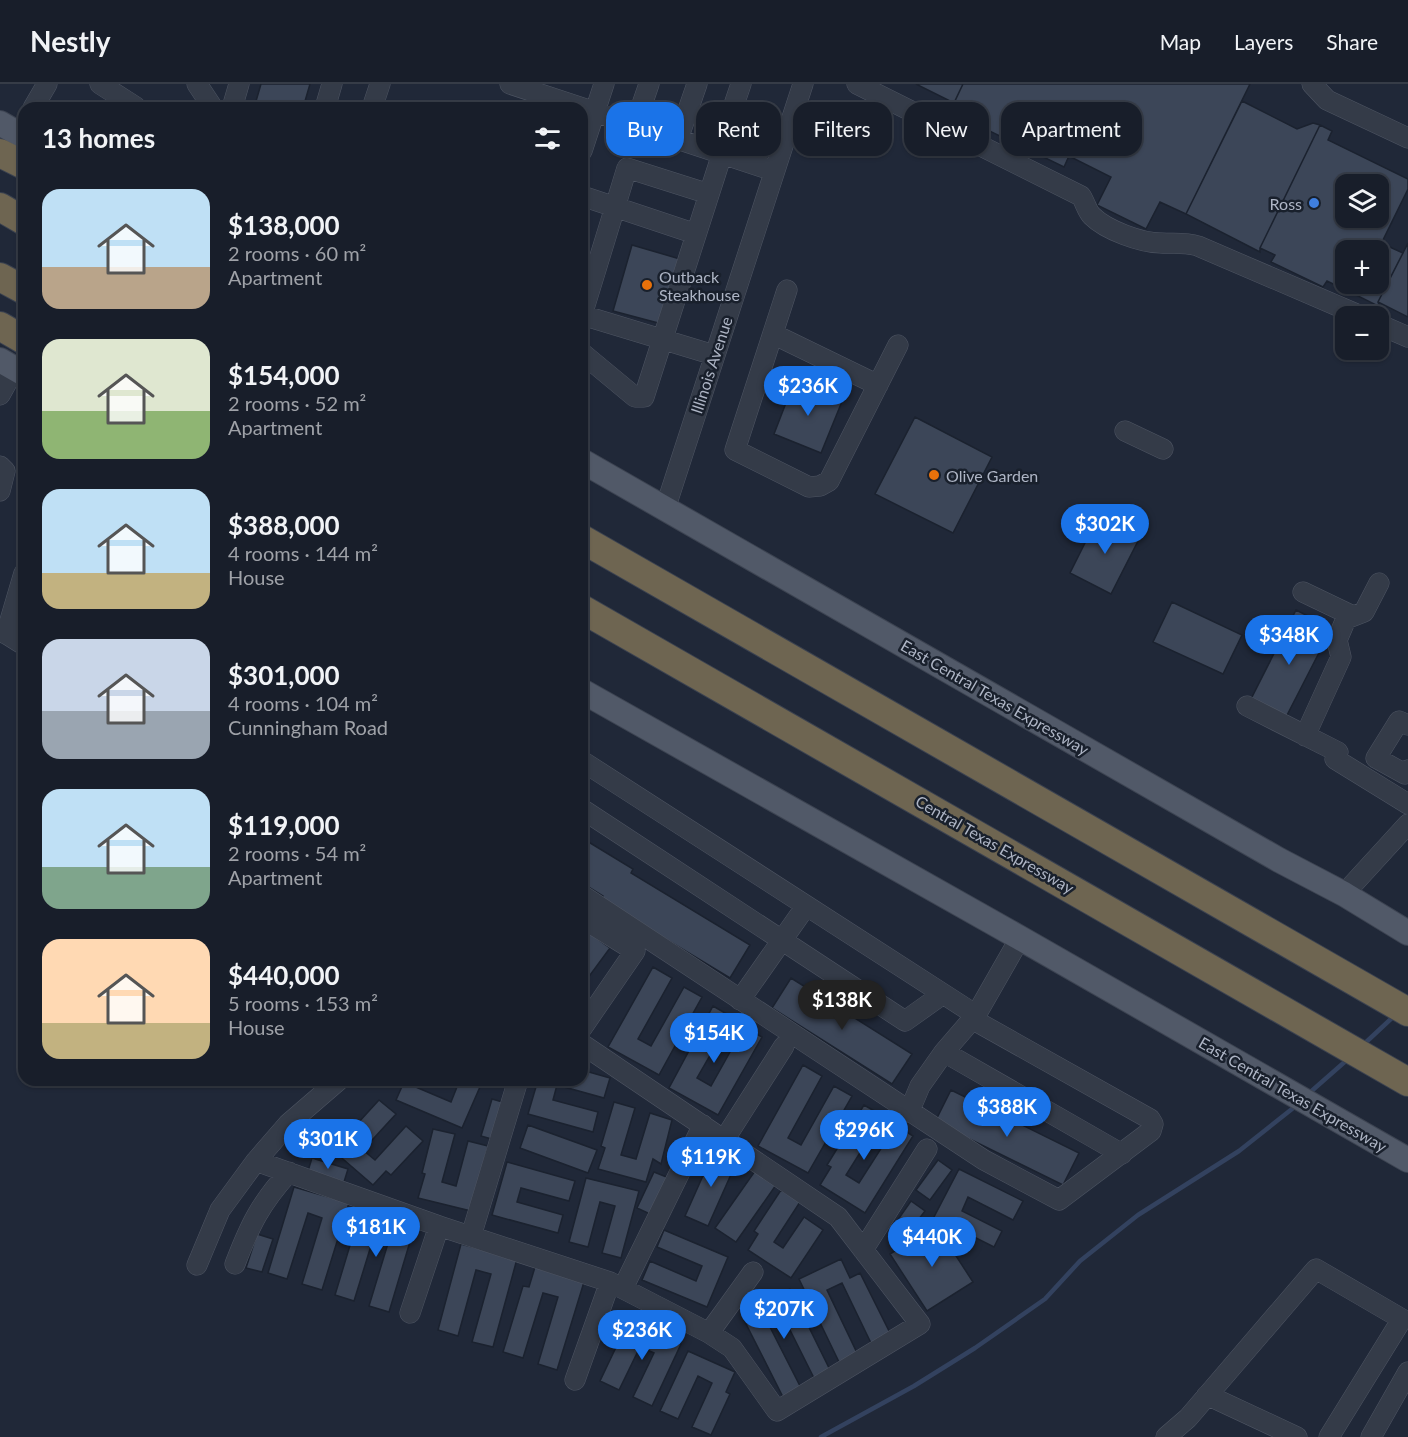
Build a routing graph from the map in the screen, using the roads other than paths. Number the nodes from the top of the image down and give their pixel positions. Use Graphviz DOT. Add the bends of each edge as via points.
graph roads {
  1 [pos="47,84"];
  2 [pos="100,84"];
  3 [pos="197,84"];
  4 [pos="239,84"];
  5 [pos="332,84"];
  6 [pos="380,84"];
  7 [pos="513,84"];
  8 [pos="604,84"];
  9 [pos="649,84"];
  10 [pos="697,84"];
  11 [pos="741,84"];
  12 [pos="803,84"];
  13 [pos="857,84"];
  14 [pos="1312,84"];
  15 [pos="553,97"];
  16 [pos="36,102"];
  17 [pos="128,102"];
  18 [pos="209,102"];
  19 [pos="234,102"];
  20 [pos="327,102"];
  21 [pos="374,102"];
  22 [pos="568,102"];
  23 [pos="643,102"];
  24 [pos="736,102"];
  25 [pos="588,109"];
  26 [pos="594,111"];
  27 [pos="606,115"];
  28 [pos="684,122"];
  29 [pos="588,131"];
  30 [pos="1408,138"];
  31 [pos="719,156"];
  32 [pos="729,156"];
  33 [pos="774,171"];
  34 [pos="709,194"];
  35 [pos="588,198"];
  36 [pos="0,207"];
  37 [pos="615,207"];
  38 [pos="18,218"];
  39 [pos="696,234"];
  40 [pos="0,277"];
  41 [pos="18,287"];
  42 [pos="787,290"];
  43 [pos="588,295"];
  44 [pos="1338,306"];
  45 [pos="588,317"];
  46 [pos="0,326"];
  47 [pos="1389,329"];
  48 [pos="772,334"];
  49 [pos="18,336"];
  50 [pos="1408,337"];
  51 [pos="662,340"];
  52 [pos="898,345"];
  53 [pos="714,355"];
  54 [pos="588,358"];
  55 [pos="13,367"];
  56 [pos="878,385"];
  57 [pos="0,395"];
  58 [pos="1125,431"];
  59 [pos="1163,449"];
  60 [pos="588,464"];
  61 [pos="0,466"];
  62 [pos="0,491"];
  63 [pos="665,509"];
  64 [pos="588,542"];
  65 [pos="1378,583"];
  66 [pos="1303,592"];
  67 [pos="18,602"];
  68 [pos="588,612"];
  69 [pos="1353,616"];
  70 [pos="3,632"];
  71 [pos="18,641"];
  72 [pos="588,694"];
  73 [pos="1247,706"];
  74 [pos="1408,725"];
  75 [pos="1305,736"];
  76 [pos="588,765"];
  77 [pos="1408,770"];
  78 [pos="1408,804"];
  79 [pos="588,813"];
  80 [pos="1408,824"];
  81 [pos="1344,894"];
  82 [pos="588,899"];
  83 [pos="806,906"];
  84 [pos="588,922"];
  85 [pos="1408,933"];
  86 [pos="1020,938"];
  87 [pos="782,940"];
  88 [pos="943,994"];
  89 [pos="740,1000"];
  90 [pos="1408,1012"];
  91 [pos="974,1017"];
  92 [pos="588,1019"];
  93 [pos="784,1046"];
  94 [pos="588,1048"];
  95 [pos="944,1052"];
  96 [pos="1403,1079"];
  97 [pos="330,1086"];
  98 [pos="516,1086"];
  99 [pos="909,1112"];
  100 [pos="703,1125"];
  101 [pos="724,1140"];
  102 [pos="927,1149"];
  103 [pos="1122,1154"];
  104 [pos="1408,1160"];
  105 [pos="256,1161"];
  106 [pos="289,1173"];
  107 [pos="439,1226"];
  108 [pos="471,1236"];
  109 [pos="863,1250"];
  110 [pos="235,1264"];
  111 [pos="196,1265"];
  112 [pos="753,1272"];
  113 [pos="616,1285"];
  114 [pos="411,1313"];
  115 [pos="709,1333"];
  116 [pos="1408,1372"];
  117 [pos="574,1380"];
  118 [pos="1207,1395"];
  119 [pos="1375,1436"];
  120 [pos="1166,1437"];
  121 [pos="1297,1437"];
  122 [pos="1329,1437"];
  1 -- 16 [label="street"];
  2 -- 17 [label="street"];
  3 -- 18 [label="street"];
  4 -- 19 [label="street"];
  5 -- 20 [label="street"];
  6 -- 21 [label="street"];
  7 -- 15 [label="street"];
  8 -- 26 [label="street"];
  9 -- 23 [label="street"];
  10 -- 28 [label="street"];
  11 -- 24 [label="street"];
  12 -- 33 [label="street, Illinois Avenue"];
  13 -- 44 [label="street" via="1081,196 1090,214 1101,224 1144,242 1198,246"];
  14 -- 30 [label="street" via="1327,100"];
  15 -- 22 [label="street"];
  25 -- 26 [label="street"];
  26 -- 27 [label="street"];
  26 -- 29 [label="street"];
  31 -- 34 [label="street"];
  32 -- 33 [label="street"];
  33 -- 53 [label="street, Illinois Avenue"];
  34 -- 37 [label="street" via="627,168"];
  34 -- 39 [label="street"];
  35 -- 37 [label="street"];
  36 -- 38 [label="highway"];
  37 -- 39 [label="street"];
  37 -- 43 [label="street"];
  39 -- 51 [label="street"];
  40 -- 41 [label="highway"];
  42 -- 48 [label="street"];
  45 -- 51 [label="street"];
  46 -- 49 [label="highway"];
  47 -- 50 [label="street"];
  48 -- 56 [label="street"];
  48 -- 56 [label="street" via="735,450 809,487 829,481"];
  51 -- 53 [label="street"];
  51 -- 54 [label="street" via="644,397 634,397"];
  52 -- 56 [label="street"];
  53 -- 63 [label="street, Illinois Avenue"];
  55 -- 57 [label="street"];
  58 -- 59 [label="street"];
  60 -- 63 [label="main road, East Central Texas Expressway"];
  61 -- 62 [label="street" via="5,471"];
  63 -- 81 [label="main road, East Central Texas Expressway"];
  64 -- 90 [label="highway"];
  65 -- 69 [label="street" via="1364,612"];
  66 -- 69 [label="street"];
  67 -- 70 [label="street"];
  68 -- 96 [label="highway, Central Texas Expressway"];
  69 -- 75 [label="street" via="1346,619 1337,640 1341,657"];
  70 -- 71 [label="street"];
  72 -- 86 [label="main road, East Central Texas Expressway"];
  73 -- 75 [label="street"];
  74 -- 77 [label="street" via="1399,721 1376,758 1405,774"];
  75 -- 78 [label="street"];
  76 -- 83 [label="street"];
  79 -- 87 [label="street"];
  80 -- 81 [label="street"];
  81 -- 85 [label="main road, East Central Texas Expressway"];
  82 -- 89 [label="street"];
  83 -- 87 [label="street"];
  83 -- 88 [label="street"];
  84 -- 92 [label="street" via="635,951"];
  86 -- 91 [label="street"];
  86 -- 104 [label="main road, East Central Texas Expressway"];
  87 -- 88 [label="street" via="905,1021"];
  87 -- 89 [label="street"];
  88 -- 91 [label="street"];
  89 -- 99 [label="street"];
  91 -- 95 [label="street"];
  91 -- 103 [label="street" via="1150,1119 1154,1124 1151,1131"];
  93 -- 101 [label="street"];
  94 -- 100 [label="street"];
  95 -- 99 [label="street" via="920,1086"];
  95 -- 103 [label="street"];
  97 -- 105 [label="street" via="288,1124"];
  98 -- 108 [label="street"];
  99 -- 103 [label="street" via="984,1160 1059,1200"];
  100 -- 101 [label="street"];
  100 -- 113 [label="street"];
  101 -- 109 [label="street" via="838,1217"];
  102 -- 109 [label="street"];
  105 -- 106 [label="street"];
  105 -- 111 [label="street" via="220,1210"];
  106 -- 107 [label="street"];
  106 -- 110 [label="street" via="257,1213"];
  107 -- 108 [label="street"];
  107 -- 114 [label="street"];
  108 -- 113 [label="street"];
  109 -- 115 [label="street" via="920,1324 777,1411 732,1348"];
  112 -- 115 [label="street"];
  113 -- 115 [label="street"];
  113 -- 117 [label="street"];
  116 -- 119 [label="street"];
  118 -- 120 [label="street"];
  118 -- 121 [label="street"];
  118 -- 122 [label="street" via="1316,1269 1402,1319"];
}
